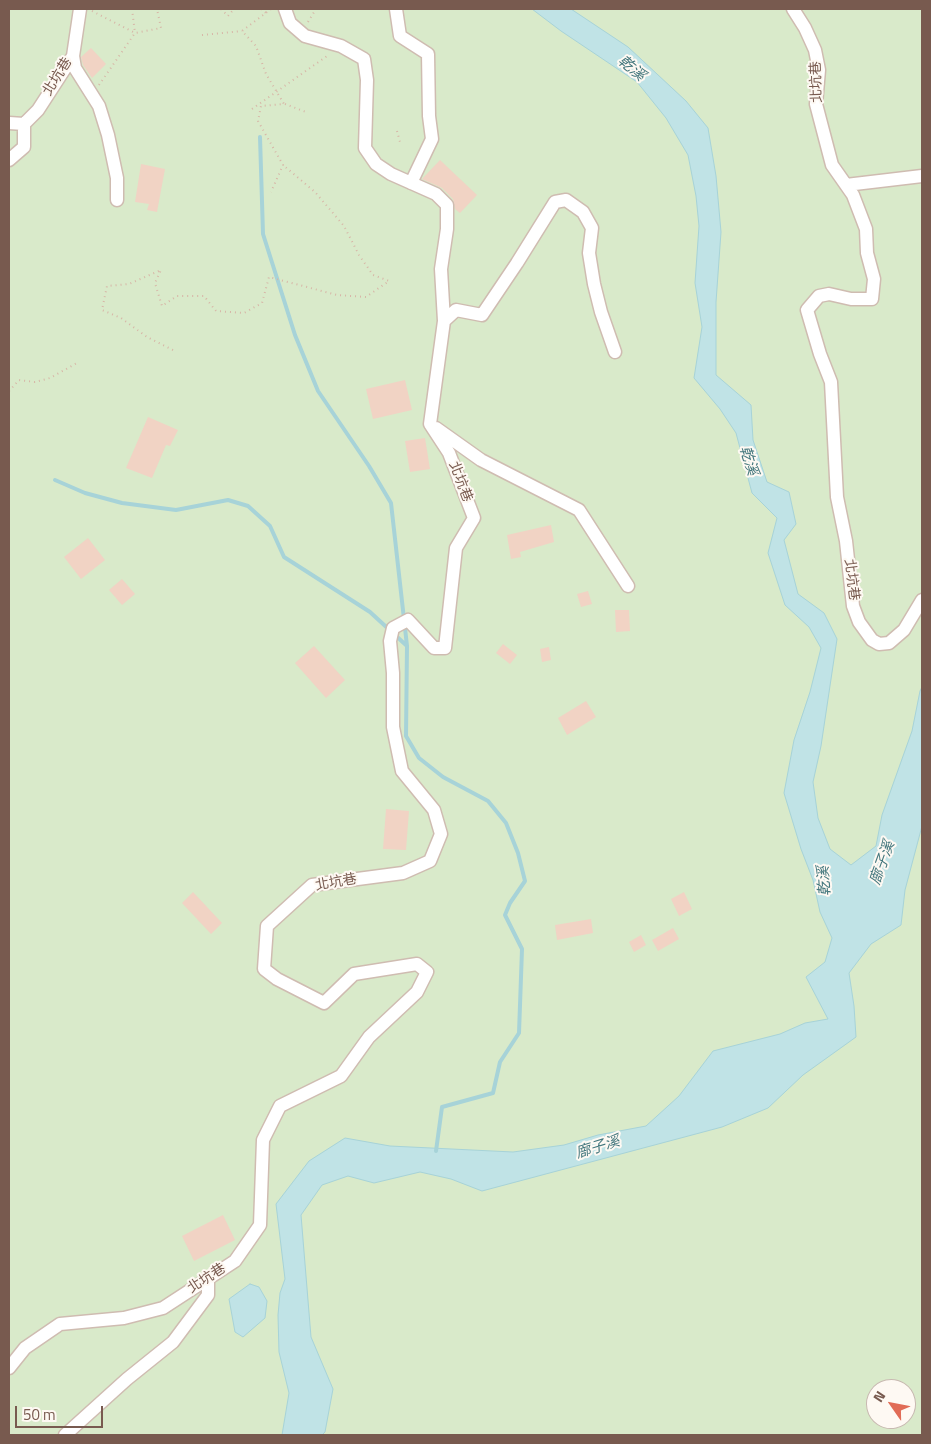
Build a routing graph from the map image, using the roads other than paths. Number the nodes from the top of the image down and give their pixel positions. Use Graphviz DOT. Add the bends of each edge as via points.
graph roads {
  1 [pos="80,9"];
  2 [pos="285,9"];
  3 [pos="396,9"];
  4 [pos="793,9"];
  5 [pos="73,56"];
  6 [pos="9,123"];
  7 [pos="24,124"];
  8 [pos="9,160"];
  9 [pos="922,176"];
  10 [pos="411,183"];
  11 [pos="846,185"];
  12 [pos="117,200"];
  13 [pos="444,321"];
  14 [pos="615,352"];
  15 [pos="430,424"];
  16 [pos="628,586"];
  17 [pos="922,600"];
  18 [pos="208,1279"];
  19 [pos="9,1368"];
  20 [pos="65,1435"];
  1 -- 5 [label="street, 北坑巷"];
  2 -- 10 [label="street" via="290,23 305,36 341,46 364,60 367,80 364,148 376,164"];
  3 -- 10 [label="street" via="400,36 428,54 432,139"];
  4 -- 11 [label="street, 北坑巷" via="815,50 819,70 816,104 832,165"];
  5 -- 7 [label="street, 北坑巷" via="38,110"];
  5 -- 12 [label="street" via="74,68 99,106 108,135 117,178"];
  6 -- 7 [label="street"];
  7 -- 8 [label="street" via="24,147"];
  9 -- 11 [label="street"];
  10 -- 13 [label="street" via="436,194 447,205 441,269"];
  11 -- 17 [label="street, 北坑巷" via="866,229 874,279 872,299 850,299 829,294 818,296 807,310 831,382 836,496 846,541 853,606 872,640 879,644 888,643 904,630"];
  13 -- 14 [label="street" via="456,310 482,315 555,202 566,200 583,212 592,228 589,253 594,284 600,312"];
  13 -- 15 [label="street"];
  15 -- 16 [label="street" via="481,460 579,510"];
  15 -- 18 [label="street, 北坑巷" via="449,453 474,518 456,548 445,648 434,648 403,623 394,628 390,641 394,727 402,771 434,810 441,834 430,861 403,873 312,885 267,926 264,969 324,1003 354,974 417,964 427,972 417,992 369,1036 342,1076 280,1106 263,1140 260,1224 235,1261"];
  18 -- 19 [label="street, 北坑巷" via="163,1308 124,1318 60,1324 25,1348"];
  18 -- 20 [label="street" via="208,1295 173,1342"];
}
